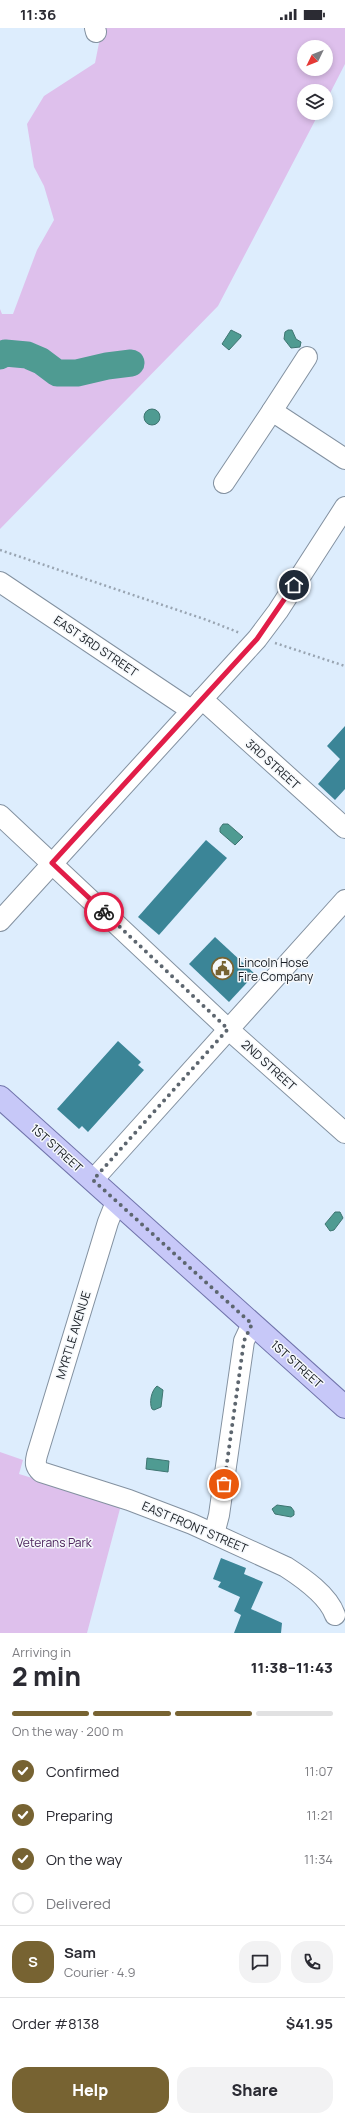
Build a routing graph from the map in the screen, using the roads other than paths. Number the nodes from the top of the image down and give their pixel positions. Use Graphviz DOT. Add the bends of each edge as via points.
graph roads {
  1 [pos="307,357"];
  2 [pos="272,411"];
  3 [pos="345,459"];
  4 [pos="224,483"];
  5 [pos="345,507"];
  6 [pos="0,582"];
  7 [pos="196,705"];
  8 [pos="0,816"];
  9 [pos="345,828"];
  10 [pos="52,863"];
  11 [pos="345,900"];
  12 [pos="0,921"];
  13 [pos="228,1029"];
  14 [pos="0,1097"];
  15 [pos="345,1133"];
  16 [pos="93,1180"];
  17 [pos="116,1202"];
  18 [pos="252,1324"];
  19 [pos="345,1407"];
  20 [pos="37,1469"];
  21 [pos="214,1534"];
  22 [pos="335,1615"];
  1 -- 2 [label="street"];
  2 -- 3 [label="street"];
  2 -- 4 [label="street"];
  5 -- 7 [label="street" via="278,612 257,639"];
  6 -- 7 [label="street, EAST 3RD STREET"];
  7 -- 9 [label="street, 3RD STREET"];
  7 -- 10 [label="street"];
  8 -- 10 [label="street, 2ND STREET"];
  10 -- 12 [label="street"];
  10 -- 13 [label="street, 2ND STREET"];
  11 -- 13 [label="street"];
  13 -- 15 [label="street, 2ND STREET"];
  13 -- 16 [label="street"];
  14 -- 16 [label="main road, 1ST STREET"];
  16 -- 17 [label="main road, 1ST STREET"];
  17 -- 18 [label="main road, 1ST STREET"];
  17 -- 20 [label="street, MYRTLE AVENUE" via="37,1455"];
  18 -- 19 [label="main road, 1ST STREET"];
  18 -- 21 [label="street" via="244,1341 219,1515"];
  20 -- 21 [label="street, EAST FRONT STREET" via="129,1500"];
  21 -- 22 [label="street, EAST FRONT STREET" via="299,1575 322,1597"];
}
